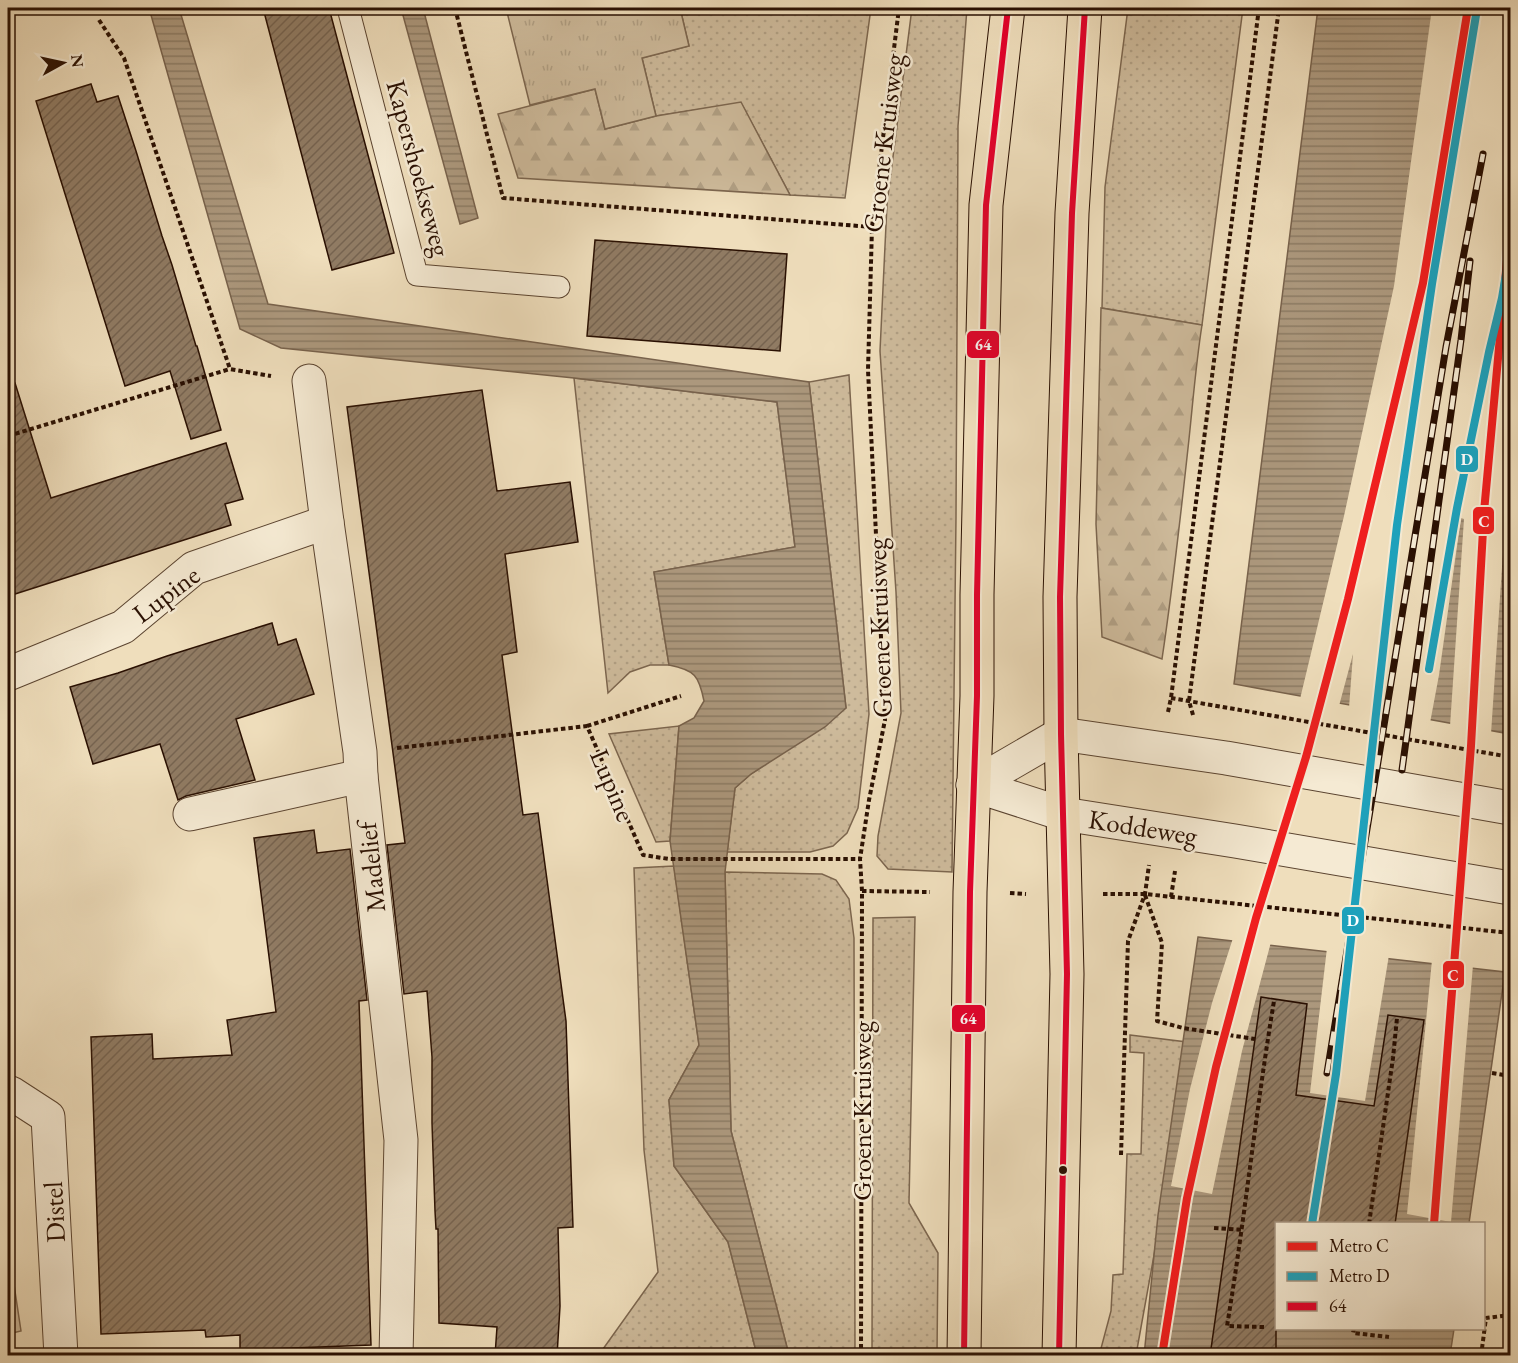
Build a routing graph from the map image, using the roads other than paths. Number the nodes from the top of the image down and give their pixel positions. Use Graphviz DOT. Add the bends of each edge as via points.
graph roads {
  1 [pos="348,8"];
  2 [pos="1008,8"];
  3 [pos="1085,8"];
  4 [pos="560,287"];
  5 [pos="309,381"];
  6 [pos="327,522"];
  7 [pos="8,674"];
  8 [pos="1061,734"];
  9 [pos="361,764"];
  10 [pos="973,784"];
  11 [pos="1510,808"];
  12 [pos="190,814"];
  13 [pos="1063,814"];
  14 [pos="1510,888"];
  15 [pos="8,1093"];
  16 [pos="61,1356"];
  17 [pos="396,1356"];
  18 [pos="964,1356"];
  19 [pos="1059,1356"];
  1 -- 4 [label="lane, Kapershoekseweg" via="417,275"];
  2 -- 10 [label="main road" via="986,206"];
  3 -- 8 [label="main road" via="1072,213 1060,597"];
  5 -- 6 [label="street, Madelief"];
  6 -- 7 [label="street, Lupine" via="194,568 123,627"];
  6 -- 9 [label="street, Madelief"];
  8 -- 10 [label="street"];
  8 -- 11 [label="street"];
  8 -- 13 [label="main road"];
  9 -- 12 [label="street"];
  9 -- 17 [label="street, Madelief" via="400,1140"];
  10 -- 13 [label="street, Koddeweg"];
  10 -- 18 [label="main road"];
  13 -- 14 [label="street, Koddeweg"];
  13 -- 19 [label="main road" via="1067,974"];
  15 -- 16 [label="street, Distel" via="48,1117"];
}
